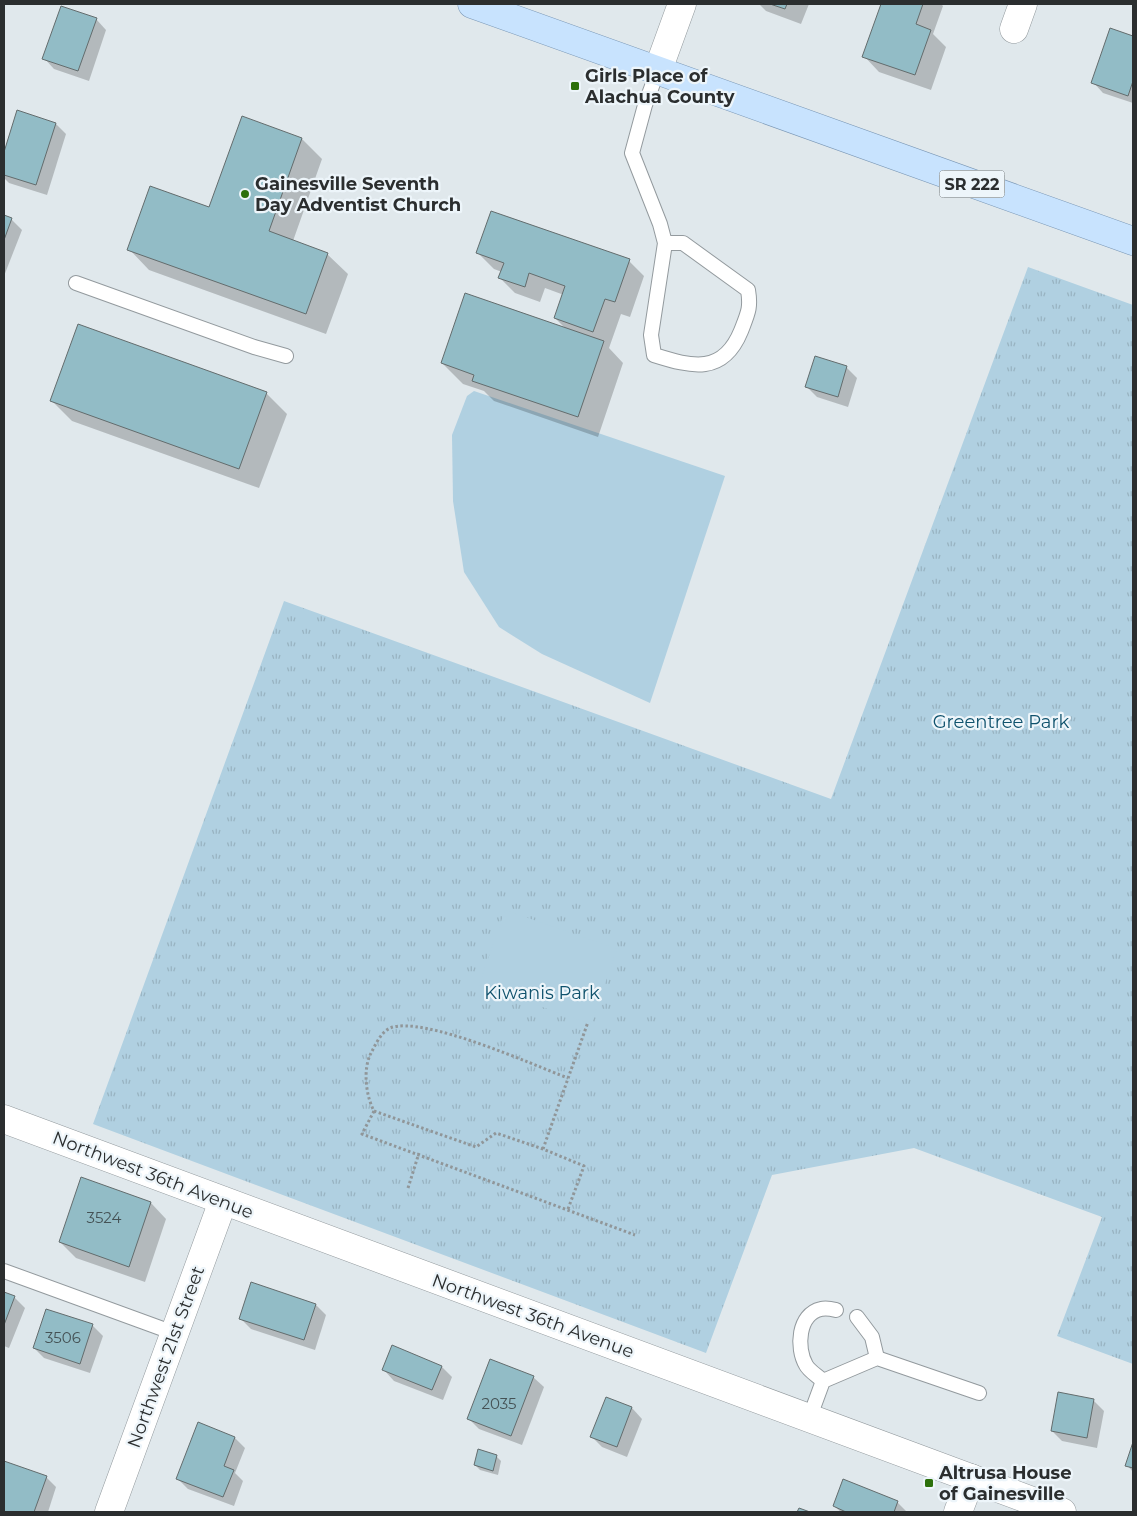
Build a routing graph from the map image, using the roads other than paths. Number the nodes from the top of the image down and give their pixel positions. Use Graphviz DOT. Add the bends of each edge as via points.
graph roads {
  1 [pos="472,4"];
  2 [pos="682,4"];
  3 [pos="1023,4"];
  4 [pos="1014,29"];
  5 [pos="658,70"];
  6 [pos="1133,241"];
  7 [pos="665,243"];
  8 [pos="76,282"];
  9 [pos="286,356"];
  10 [pos="4,1119"];
  11 [pos="222,1201"];
  12 [pos="4,1271"];
  13 [pos="836,1310"];
  14 [pos="858,1317"];
  15 [pos="174,1334"];
  16 [pos="877,1358"];
  17 [pos="823,1381"];
  18 [pos="979,1393"];
  19 [pos="809,1419"];
  20 [pos="971,1478"];
  21 [pos="109,1512"];
  22 [pos="958,1512"];
  23 [pos="1062,1512"];
  1 -- 5 [label="main road, SR 222"];
  2 -- 5 [label="street"];
  3 -- 4 [label="street"];
  5 -- 6 [label="main road, SR 222"];
  5 -- 7 [label="lane" via="632,153"];
  7 -- 7 [label="lane" via="651,335 654,355 686,366 717,362 735,345 750,308 748,290 684,243"];
  8 -- 9 [label="lane"];
  10 -- 11 [label="street, Northwest 36th Avenue"];
  11 -- 15 [label="street, Northwest 21st Street"];
  11 -- 19 [label="street, Northwest 36th Avenue"];
  12 -- 15 [label="lane"];
  13 -- 17 [label="lane" via="822,1308 811,1313 802,1328 800,1344 806,1366"];
  14 -- 16 [label="lane" via="872,1337"];
  15 -- 21 [label="street, Northwest 21st Street"];
  16 -- 17 [label="lane"];
  16 -- 18 [label="lane"];
  17 -- 19 [label="lane"];
  19 -- 20 [label="street, Northwest 36th Avenue"];
  20 -- 22 [label="street"];
  20 -- 23 [label="street, Northwest 36th Avenue"];
}
